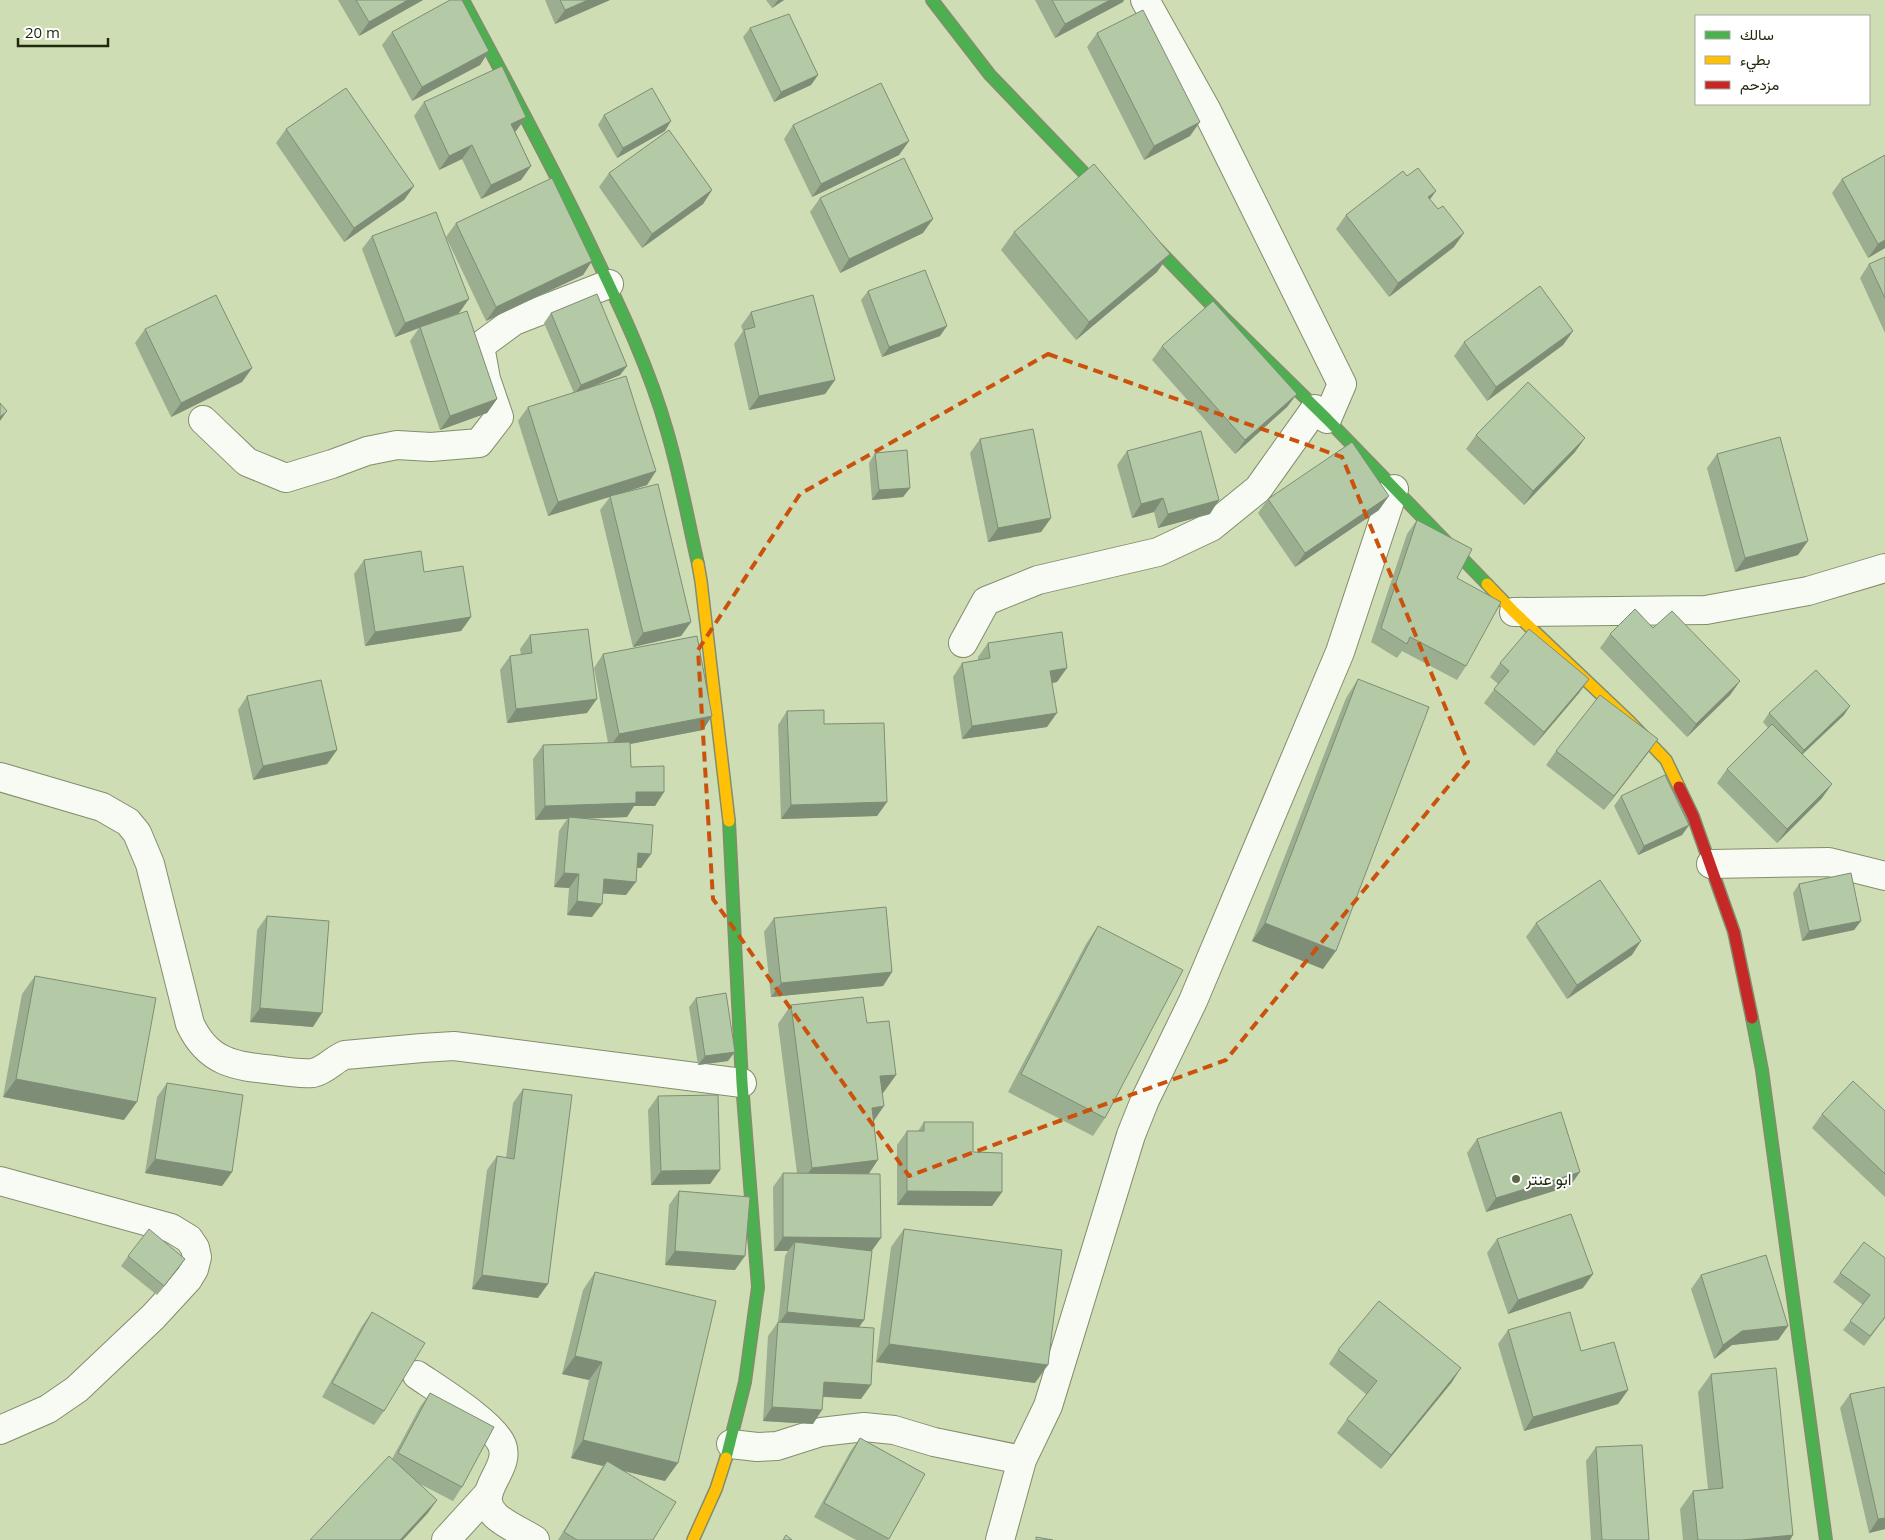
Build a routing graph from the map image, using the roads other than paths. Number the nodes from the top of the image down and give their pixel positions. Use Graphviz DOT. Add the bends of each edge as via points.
graph roads {
  1 [pos="463,0"];
  2 [pos="932,0"];
  3 [pos="1144,0"];
  4 [pos="1122,212"];
  5 [pos="1136,226"];
  6 [pos="609,284"];
  7 [pos="1321,414"];
  8 [pos="203,420"];
  9 [pos="1394,489"];
  10 [pos="1885,568"];
  11 [pos="1514,612"];
  12 [pos="963,643"];
  13 [pos="0,777"];
  14 [pos="1711,864"];
  15 [pos="1881,880"];
  16 [pos="742,1083"];
  17 [pos="0,1181"];
  18 [pos="418,1375"];
  19 [pos="0,1430"];
  20 [pos="731,1444"];
  21 [pos="1022,1460"];
  22 [pos="488,1494"];
  23 [pos="446,1540"];
  24 [pos="535,1540"];
  25 [pos="693,1540"];
  26 [pos="1000,1540"];
  27 [pos="1826,1540"];
  1 -- 6 [label="street"];
  2 -- 4 [label="street" via="990,75"];
  3 -- 7 [label="street" via="1206,108 1342,384"];
  5 -- 7 [label="street"];
  6 -- 8 [label="street" via="514,321 480,346 486,379 500,418 479,443 431,447 397,445 367,451 286,478 247,462"];
  6 -- 16 [label="street" via="667,430 701,582 729,825"];
  7 -- 9 [label="street"];
  7 -- 12 [label="street" via="1258,489 1211,527 1158,552 1038,580 986,601"];
  9 -- 11 [label="street"];
  9 -- 21 [label="street" via="1340,652 1193,1002 1131,1135 1048,1406"];
  10 -- 11 [label="street" via="1808,591 1706,610"];
  11 -- 14 [label="street" via="1666,760 1693,816"];
  13 -- 16 [label="street" via="102,807 128,822 137,833 150,864 190,1024 205,1048 223,1060 250,1068 313,1073 345,1055 454,1046"];
  14 -- 15 [label="street" via="1829,862"];
  14 -- 27 [label="street" via="1734,932 1762,1070"];
  16 -- 20 [label="street" via="758,1287"];
  17 -- 19 [label="street" via="171,1228 189,1239 197,1257 191,1274 166,1305 78,1390 48,1409"];
  18 -- 22 [label="street" via="483,1423 499,1439 504,1450 503,1461"];
  20 -- 21 [label="street" via="777,1446 835,1429 871,1427"];
  20 -- 25 [label="street" via="716,1489"];
  21 -- 26 [label="street"];
  22 -- 23 [label="street"];
  22 -- 24 [label="street" via="490,1507 496,1515"];
}
